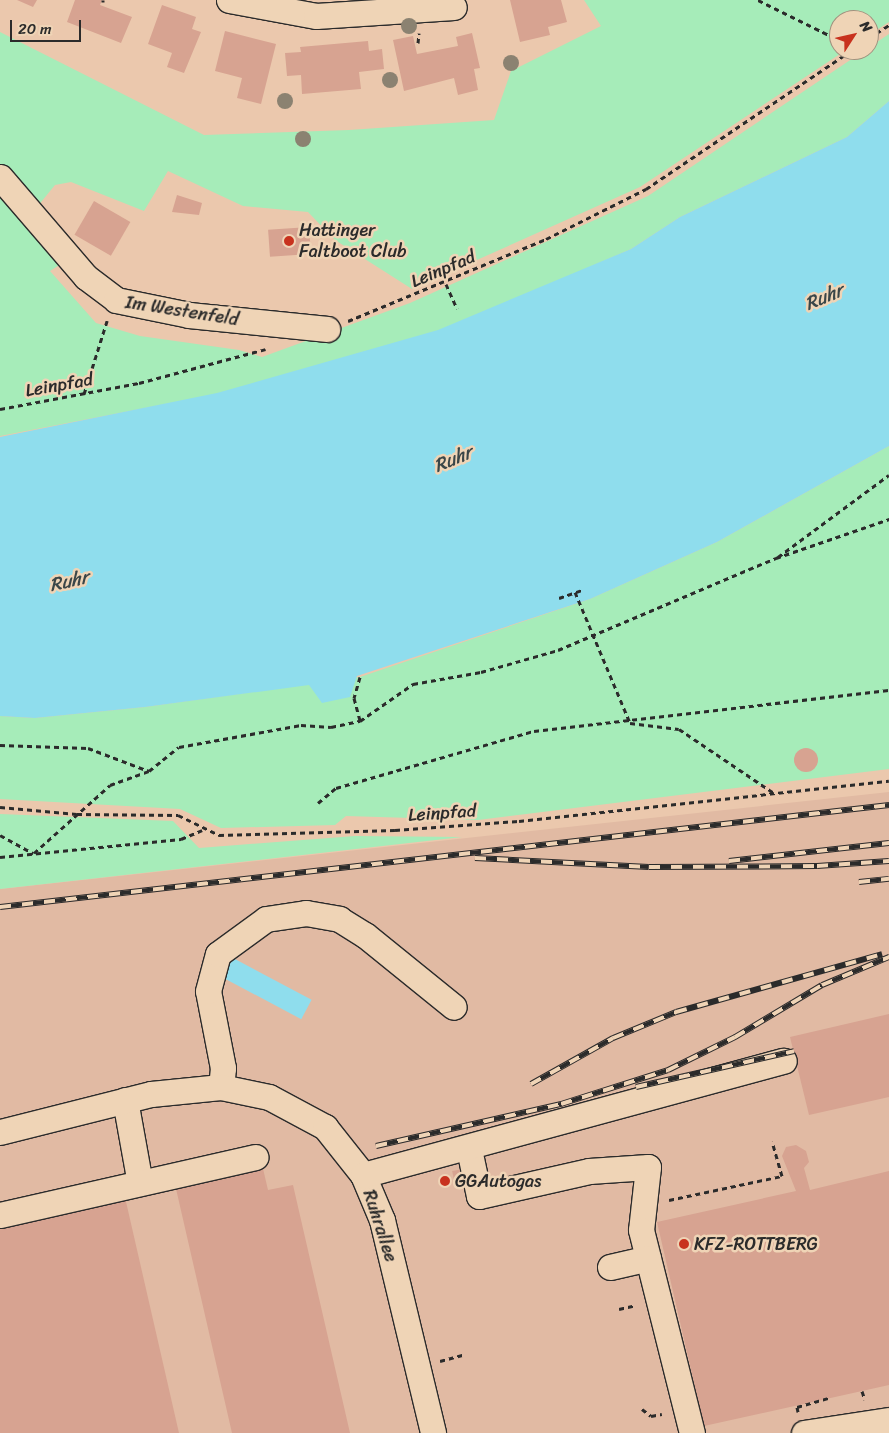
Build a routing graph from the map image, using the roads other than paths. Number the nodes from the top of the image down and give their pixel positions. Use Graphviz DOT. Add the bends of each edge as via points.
graph roads {
  1 [pos="229,0"];
  2 [pos="454,7"];
  3 [pos="0,177"];
  4 [pos="326,329"];
  5 [pos="454,1007"];
  6 [pos="784,1061"];
  7 [pos="221,1087"];
  8 [pos="125,1100"];
  9 [pos="0,1132"];
  10 [pos="469,1149"];
  11 [pos="255,1156"];
  12 [pos="363,1175"];
  13 [pos="140,1183"];
  14 [pos="0,1215"];
  15 [pos="648,1258"];
  16 [pos="610,1267"];
  17 [pos="889,1420"];
  18 [pos="810,1432"];
  19 [pos="433,1433"];
  20 [pos="692,1433"];
  1 -- 2 [label="street" via="316,16"];
  3 -- 4 [label="street, Im Westenfeld" via="86,277 126,305"];
  5 -- 7 [label="street" via="365,935 339,919 306,913 266,919 218,954 208,991 223,1068"];
  6 -- 10 [label="street"];
  7 -- 8 [label="street, Ruhrallee"];
  7 -- 12 [label="street, Ruhrallee" via="269,1096 298,1109 325,1127"];
  8 -- 9 [label="street, Ruhrallee"];
  8 -- 13 [label="street"];
  10 -- 12 [label="street"];
  10 -- 15 [label="street" via="479,1196 589,1171 648,1167 641,1230"];
  11 -- 13 [label="street"];
  12 -- 19 [label="street, Ruhrallee" via="382,1220"];
  13 -- 14 [label="street"];
  15 -- 16 [label="street"];
  15 -- 20 [label="street"];
  17 -- 18 [label="street"];
}
